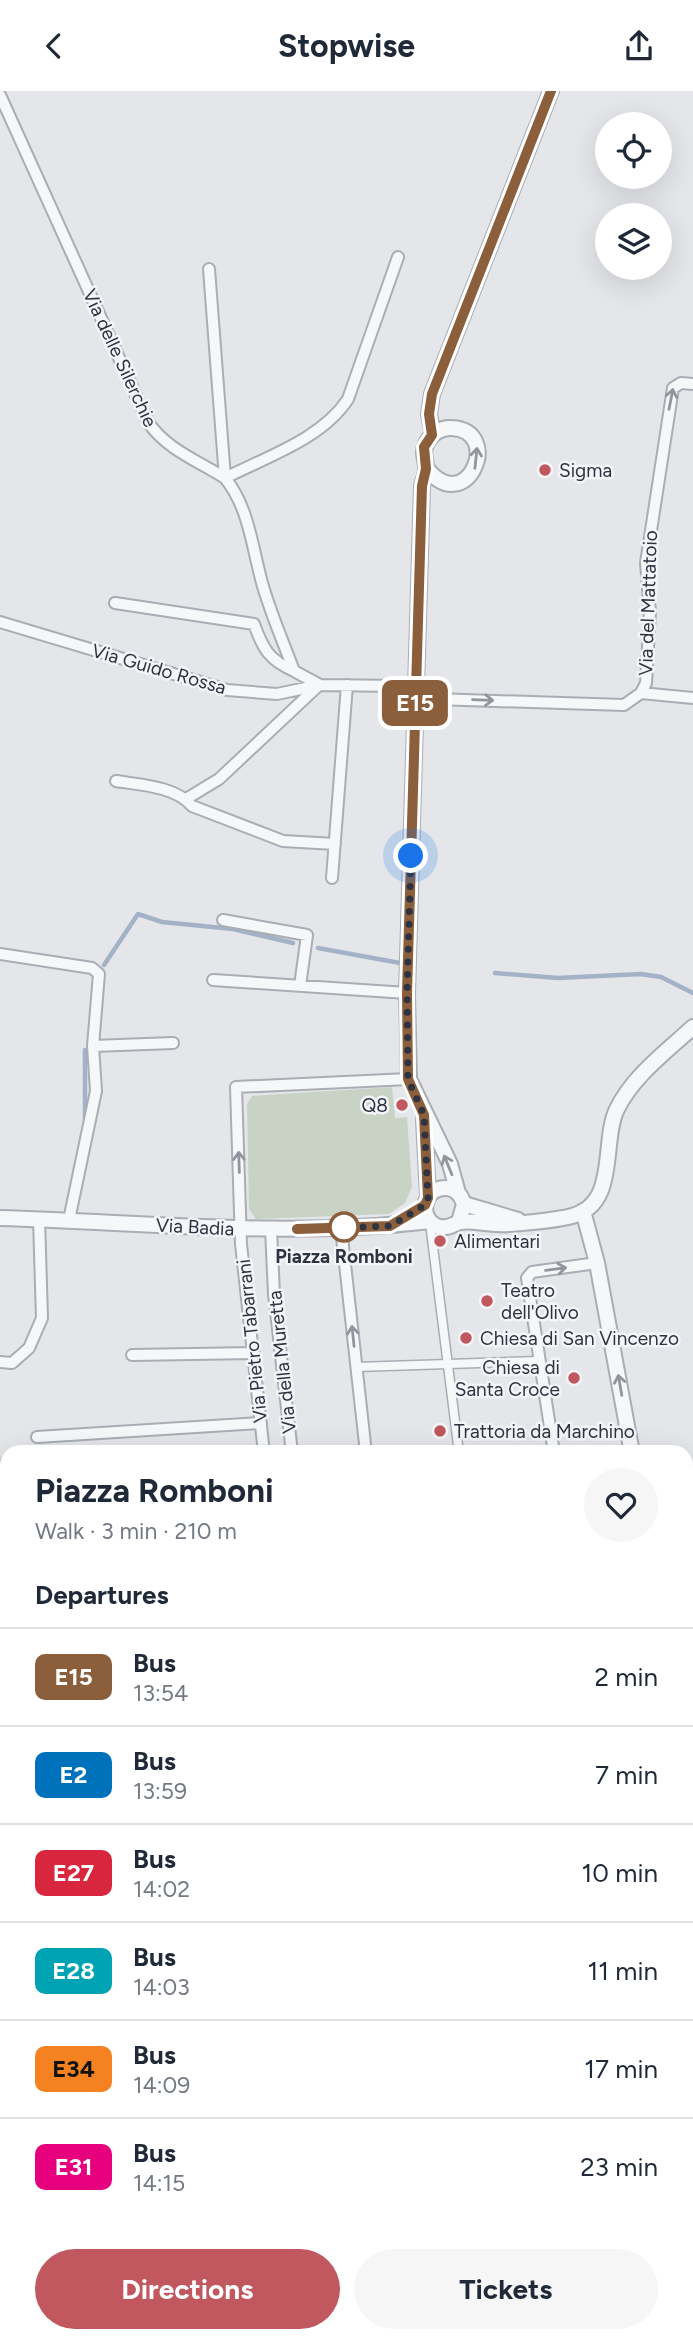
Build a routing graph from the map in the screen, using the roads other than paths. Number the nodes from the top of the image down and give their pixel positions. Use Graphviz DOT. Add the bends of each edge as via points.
graph roads {
  1 [pos="551,91"];
  2 [pos="0,95"];
  3 [pos="398,257"];
  4 [pos="209,269"];
  5 [pos="693,384"];
  6 [pos="439,431"];
  7 [pos="426,469"];
  8 [pos="225,478"];
  9 [pos="440,481"];
  10 [pos="422,486"];
  11 [pos="115,603"];
  12 [pos="0,622"];
  13 [pos="294,671"];
  14 [pos="320,685"];
  15 [pos="347,685"];
  16 [pos="416,692"];
  17 [pos="641,693"];
  18 [pos="693,698"];
  19 [pos="116,781"];
  20 [pos="186,799"];
  21 [pos="335,845"];
  22 [pos="332,878"];
  23 [pos="223,920"];
  24 [pos="0,954"];
  25 [pos="213,980"];
  26 [pos="300,986"];
  27 [pos="407,993"];
  28 [pos="693,1027"];
  29 [pos="173,1043"];
  30 [pos="93,1046"];
  31 [pos="408,1079"];
  32 [pos="424,1115"];
  33 [pos="461,1198"];
  34 [pos="426,1201"];
  35 [pos="583,1211"];
  36 [pos="0,1219"];
  37 [pos="39,1219"];
  38 [pos="69,1220"];
  39 [pos="430,1221"];
  40 [pos="520,1221"];
  41 [pos="459,1222"];
  42 [pos="390,1226"];
  43 [pos="341,1228"];
  44 [pos="271,1229"];
  45 [pos="241,1230"];
  46 [pos="597,1263"];
  47 [pos="254,1353"];
  48 [pos="132,1355"];
  49 [pos="538,1361"];
  50 [pos="0,1362"];
  51 [pos="449,1366"];
  52 [pos="356,1367"];
  53 [pos="261,1423"];
  54 [pos="37,1437"];
  55 [pos="263,1445"];
  56 [pos="291,1445"];
  57 [pos="365,1445"];
  58 [pos="458,1445"];
  59 [pos="553,1445"];
  60 [pos="631,1445"];
  1 -- 6 [label="street" via="432,394 429,414"];
  2 -- 8 [label="street, Via delle Silerchie" via="148,422 172,448"];
  3 -- 8 [label="street" via="339,412 302,439"];
  4 -- 8 [label="street"];
  17 -- 5 [label="street, Via del Mattatoio, one-way" via="646,683 650,624 646,563 665,432 673,388"];
  6 -- 7 [label="street" via="423,452"];
  9 -- 6 [label="street, one-way" via="467,478 478,462 471,436 463,431"];
  7 -- 9 [label="street"];
  7 -- 10 [label="street"];
  8 -- 13 [label="street" via="253,539 261,580"];
  9 -- 10 [label="street"];
  10 -- 16 [label="street"];
  11 -- 13 [label="street" via="254,624 263,650 274,662"];
  12 -- 14 [label="street, Via Guido Rossa" via="227,690 277,694"];
  13 -- 14 [label="street"];
  14 -- 15 [label="street"];
  14 -- 20 [label="street" via="219,779"];
  15 -- 16 [label="street" via="401,686"];
  15 -- 21 [label="street"];
  16 -- 17 [label="street, Via del Mattatoio, one-way" via="434,698 624,705"];
  16 -- 27 [label="street"];
  17 -- 18 [label="street"];
  19 -- 20 [label="street" via="162,789"];
  20 -- 21 [label="street" via="192,806 283,841"];
  21 -- 22 [label="street"];
  23 -- 26 [label="street" via="307,935"];
  24 -- 30 [label="street" via="99,974"];
  25 -- 26 [label="street"];
  26 -- 27 [label="street"];
  27 -- 31 [label="street"];
  28 -- 35 [label="street" via="637,1081 616,1109 608,1171"];
  29 -- 30 [label="street"];
  30 -- 38 [label="street" via="96,1091"];
  31 -- 32 [label="street"];
  45 -- 31 [label="street, Via Pietro Tabarrani, one-way" via="236,1087"];
  33 -- 32 [label="street, one-way" via="450,1164"];
  32 -- 34 [label="street"];
  33 -- 34 [label="street, Via Badia" via="442,1188"];
  33 -- 40 [label="street, Via Badia"];
  33 -- 41 [label="street"];
  34 -- 39 [label="street"];
  34 -- 42 [label="street, Via Badia"];
  35 -- 40 [label="street, Via Badia"];
  35 -- 46 [label="street"];
  36 -- 37 [label="street, Via Badia"];
  37 -- 38 [label="street, Via Badia"];
  37 -- 50 [label="street" via="42,1318 29,1348 12,1363"];
  38 -- 45 [label="street, Via Badia"];
  39 -- 41 [label="street, Via Badia" via="444,1228"];
  39 -- 42 [label="street, Via Badia"];
  39 -- 51 [label="street"];
  40 -- 41 [label="street, Via Badia"];
  42 -- 43 [label="street, Via Badia"];
  43 -- 44 [label="street, Via Badia"];
  52 -- 43 [label="street, one-way"];
  44 -- 45 [label="street, Via Badia"];
  44 -- 56 [label="street, Via della Muretta"];
  45 -- 47 [label="street, Via Pietro Tabarrani"];
  49 -- 46 [label="street, one-way" via="527,1275"];
  60 -- 46 [label="street, one-way"];
  47 -- 48 [label="street"];
  47 -- 53 [label="street, Via Pietro Tabarrani"];
  49 -- 51 [label="street"];
  49 -- 59 [label="street"];
  51 -- 52 [label="street"];
  51 -- 58 [label="street"];
  52 -- 57 [label="street"];
  53 -- 54 [label="street"];
  53 -- 55 [label="street, Via Pietro Tabarrani"];
}
